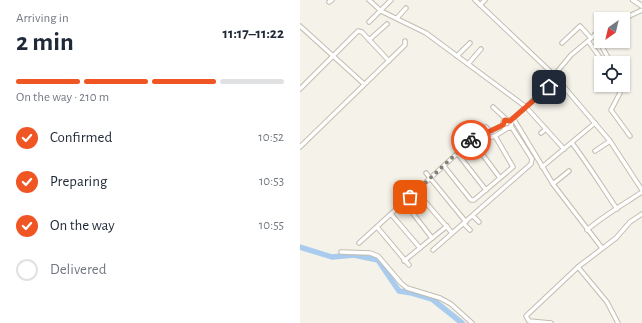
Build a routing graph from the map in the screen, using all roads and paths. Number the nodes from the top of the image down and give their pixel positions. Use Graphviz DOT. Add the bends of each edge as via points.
graph roads {
  1 [pos="369,0"];
  2 [pos="391,0"];
  3 [pos="475,0"];
  4 [pos="485,0"];
  5 [pos="633,0"];
  6 [pos="480,5"];
  7 [pos="642,6"];
  8 [pos="406,8"];
  9 [pos="642,10"];
  10 [pos="381,11"];
  11 [pos="630,16"];
  12 [pos="397,18"];
  13 [pos="369,22"];
  14 [pos="386,24"];
  15 [pos="301,29"];
  16 [pos="594,35"];
  17 [pos="369,40"];
  18 [pos="589,40"];
  19 [pos="404,41"];
  20 [pos="470,43"];
  21 [pos="562,43"];
  22 [pos="480,49"];
  23 [pos="457,56"];
  24 [pos="599,56"];
  25 [pos="333,57"];
  26 [pos="389,61"];
  27 [pos="468,64"];
  28 [pos="554,75"];
  29 [pos="364,84"];
  30 [pos="300,89"];
  31 [pos="620,92"];
  32 [pos="493,107"];
  33 [pos="526,108"];
  34 [pos="513,118"];
  35 [pos="594,123"];
  36 [pos="509,124"];
  37 [pos="503,125"];
  38 [pos="546,129"];
  39 [pos="491,132"];
  40 [pos="541,134"];
  41 [pos="495,136"];
  42 [pos="630,136"];
  43 [pos="474,141"];
  44 [pos="610,141"];
  45 [pos="572,143"];
  46 [pos="300,147"];
  47 [pos="564,149"];
  48 [pos="595,151"];
  49 [pos="457,153"];
  50 [pos="444,166"];
  51 [pos="542,167"];
  52 [pos="569,171"];
  53 [pos="426,173"];
  54 [pos="500,178"];
  55 [pos="431,179"];
  56 [pos="553,184"];
  57 [pos="486,190"];
  58 [pos="416,191"];
  59 [pos="642,191"];
  60 [pos="404,202"];
  61 [pos="617,209"];
  62 [pos="391,214"];
  63 [pos="642,214"];
  64 [pos="473,216"];
  65 [pos="479,222"];
  66 [pos="465,223"];
  67 [pos="447,226"];
  68 [pos="377,227"];
  69 [pos="470,230"];
  70 [pos="587,230"];
  71 [pos="372,232"];
  72 [pos="452,233"];
  73 [pos="383,235"];
  74 [pos="432,238"];
  75 [pos="359,243"];
  76 [pos="420,248"];
  77 [pos="602,248"];
  78 [pos="433,250"];
  79 [pos="341,252"];
  80 [pos="404,261"];
  81 [pos="409,265"];
  82 [pos="580,268"];
  83 [pos="527,320"];
  84 [pos="472,323"];
  85 [pos="552,323"];
  86 [pos="618,323"];
  1 -- 10 [label="street"];
  2 -- 10 [label="street"];
  3 -- 6 [label="street"];
  4 -- 6 [label="street"];
  5 -- 7 [label="street"];
  6 -- 28 [label="street"];
  8 -- 12 [label="street"];
  9 -- 11 [label="street"];
  10 -- 12 [label="street"];
  10 -- 13 [label="street"];
  12 -- 23 [label="street" via="420,29"];
  14 -- 17 [label="street"];
  15 -- 25 [label="street"];
  16 -- 18 [label="street"];
  17 -- 25 [label="street" via="358,31"];
  17 -- 26 [label="street"];
  18 -- 21 [label="street" via="580,26"];
  18 -- 24 [label="street"];
  18 -- 28 [label="street" via="571,55"];
  19 -- 26 [label="street" via="405,45"];
  20 -- 23 [label="street"];
  22 -- 27 [label="street"];
  23 -- 27 [label="street"];
  25 -- 29 [label="street"];
  25 -- 30 [label="street"];
  26 -- 29 [label="street"];
  27 -- 33 [label="street"];
  28 -- 33 [label="street" via="551,84"];
  28 -- 35 [label="street"];
  29 -- 46 [label="street"];
  31 -- 42 [label="street" via="611,110"];
  32 -- 36 [label="street"];
  33 -- 34 [label="street"];
  33 -- 38 [label="street"];
  34 -- 36 [label="street"];
  34 -- 51 [label="street"];
  35 -- 44 [label="street"];
  35 -- 45 [label="street"];
  36 -- 37 [label="street"];
  36 -- 37 [label="street" via="504,121"];
  36 -- 41 [label="street"];
  36 -- 64 [label="street" via="532,159 532,163"];
  37 -- 39 [label="street"];
  38 -- 40 [label="street"];
  38 -- 47 [label="street"];
  39 -- 43 [label="street"];
  39 -- 43 [label="street" via="485,127"];
  41 -- 43 [label="street"];
  41 -- 54 [label="street" via="513,166"];
  43 -- 49 [label="street"];
  43 -- 54 [label="street"];
  44 -- 48 [label="street"];
  44 -- 59 [label="street"];
  45 -- 47 [label="street"];
  45 -- 61 [label="street"];
  47 -- 51 [label="street"];
  49 -- 50 [label="street"];
  49 -- 57 [label="street"];
  50 -- 55 [label="street"];
  50 -- 57 [label="street" via="472,200"];
  51 -- 56 [label="street"];
  52 -- 56 [label="street"];
  53 -- 55 [label="street"];
  54 -- 57 [label="street"];
  55 -- 58 [label="street"];
  55 -- 66 [label="street"];
  56 -- 70 [label="street"];
  58 -- 60 [label="street"];
  58 -- 67 [label="street"];
  59 -- 61 [label="street"];
  60 -- 62 [label="street"];
  60 -- 74 [label="street"];
  61 -- 70 [label="street"];
  62 -- 68 [label="street"];
  62 -- 76 [label="street"];
  63 -- 77 [label="street"];
  64 -- 65 [label="street"];
  64 -- 66 [label="street"];
  66 -- 69 [label="street"];
  66 -- 72 [label="street"];
  67 -- 72 [label="street"];
  67 -- 74 [label="street"];
  68 -- 71 [label="street"];
  68 -- 73 [label="street"];
  70 -- 77 [label="street"];
  71 -- 73 [label="street"];
  71 -- 75 [label="street"];
  72 -- 78 [label="street"];
  73 -- 80 [label="street"];
  74 -- 76 [label="street"];
  76 -- 80 [label="street"];
  77 -- 82 [label="street"];
  79 -- 84 [label="street" via="370,253 378,256 407,288 440,298 451,304"];
  80 -- 81 [label="street"];
  82 -- 83 [label="street"];
  82 -- 86 [label="street" via="607,302"];
  83 -- 85 [label="street"];
}
